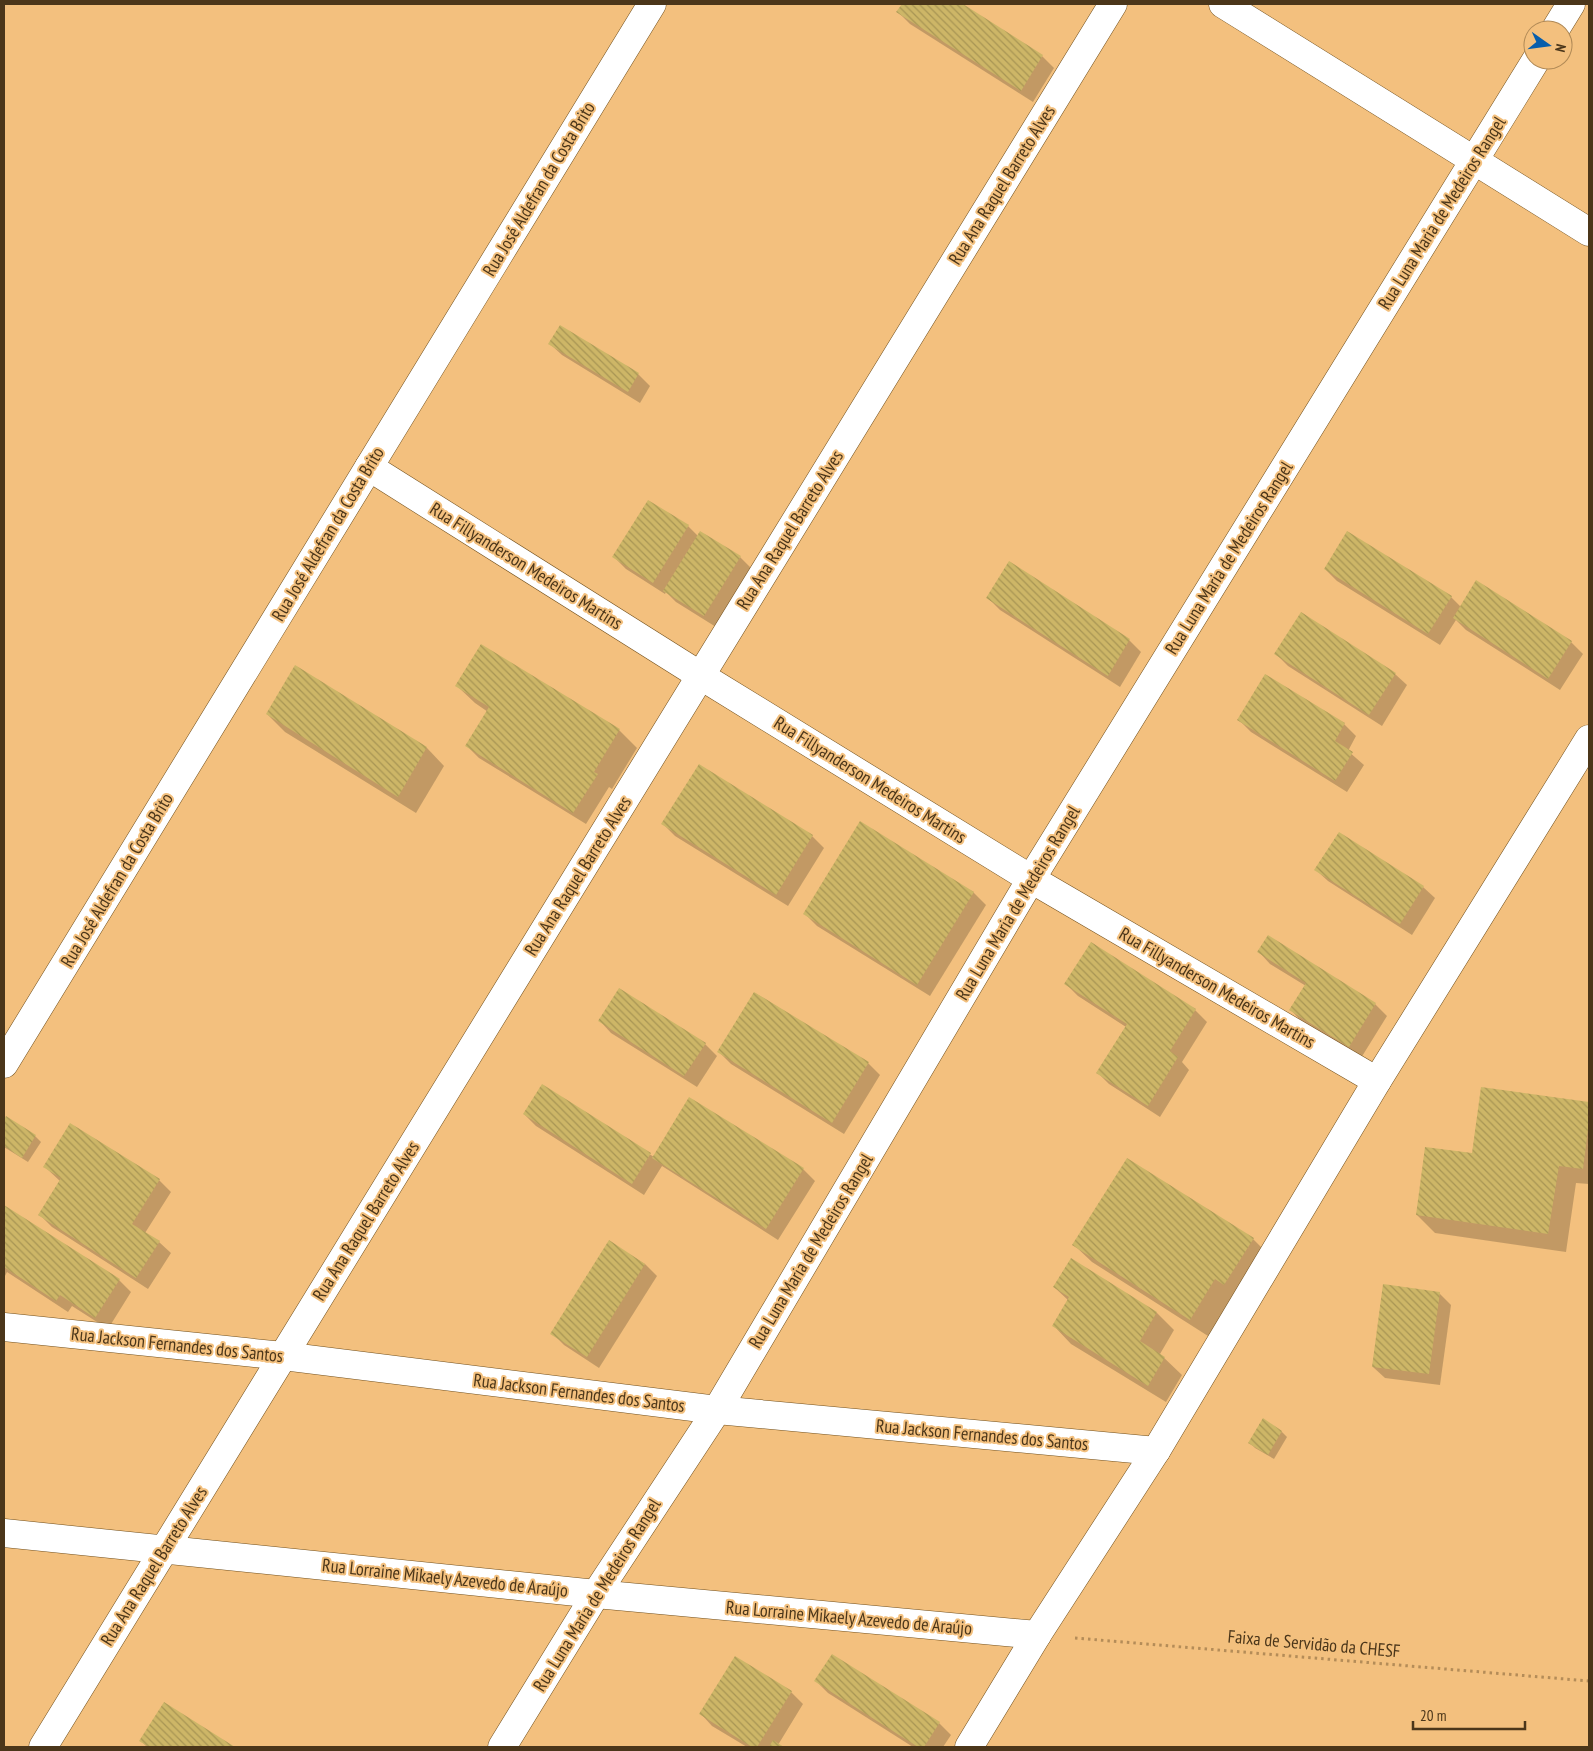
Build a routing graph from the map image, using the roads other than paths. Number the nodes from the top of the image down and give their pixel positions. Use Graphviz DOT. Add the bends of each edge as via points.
graph roads {
  1 [pos="652,4"];
  2 [pos="1113,4"];
  3 [pos="1223,4"];
  4 [pos="1571,4"];
  5 [pos="1561,20"];
  6 [pos="1530,70"];
  7 [pos="1475,159"];
  8 [pos="1589,232"];
  9 [pos="369,467"];
  10 [pos="701,676"];
  11 [pos="1589,739"];
  12 [pos="1031,879"];
  13 [pos="4,1064"];
  14 [pos="1376,1081"];
  15 [pos="4,1328"];
  16 [pos="283,1356"];
  17 [pos="717,1410"];
  18 [pos="1156,1451"];
  19 [pos="4,1534"];
  20 [pos="164,1549"];
  21 [pos="596,1594"];
  22 [pos="1037,1635"];
  23 [pos="42,1747"];
  24 [pos="502,1747"];
  25 [pos="969,1747"];
  1 -- 9 [label="street, Rua José Aldefran da Costa Brito"];
  2 -- 10 [label="street, Rua Ana Raquel Barreto Alves"];
  3 -- 7 [label="street"];
  4 -- 5 [label="street"];
  6 -- 7 [label="street, Rua Luna Maria de Medeiros Rangel"];
  7 -- 8 [label="street"];
  7 -- 12 [label="street, Rua Luna Maria de Medeiros Rangel"];
  9 -- 10 [label="street, Rua Fillyanderson Medeiros Martins"];
  9 -- 13 [label="street, Rua José Aldefran da Costa Brito"];
  10 -- 12 [label="street, Rua Fillyanderson Medeiros Martins"];
  10 -- 16 [label="street, Rua Ana Raquel Barreto Alves"];
  11 -- 14 [label="street"];
  12 -- 14 [label="street, Rua Fillyanderson Medeiros Martins"];
  12 -- 17 [label="street, Rua Luna Maria de Medeiros Rangel"];
  14 -- 18 [label="street"];
  15 -- 16 [label="street, Rua Jackson Fernandes dos Santos"];
  16 -- 17 [label="street, Rua Jackson Fernandes dos Santos"];
  16 -- 20 [label="street, Rua Ana Raquel Barreto Alves"];
  17 -- 18 [label="street, Rua Jackson Fernandes dos Santos"];
  17 -- 21 [label="street, Rua Luna Maria de Medeiros Rangel"];
  18 -- 22 [label="street"];
  19 -- 20 [label="street, Rua Lorraine Mikaely Azevedo de Araújo"];
  20 -- 21 [label="street, Rua Lorraine Mikaely Azevedo de Araújo"];
  20 -- 23 [label="street, Rua Ana Raquel Barreto Alves"];
  21 -- 22 [label="street, Rua Lorraine Mikaely Azevedo de Araújo"];
  21 -- 24 [label="street, Rua Luna Maria de Medeiros Rangel"];
  22 -- 25 [label="street"];
}
